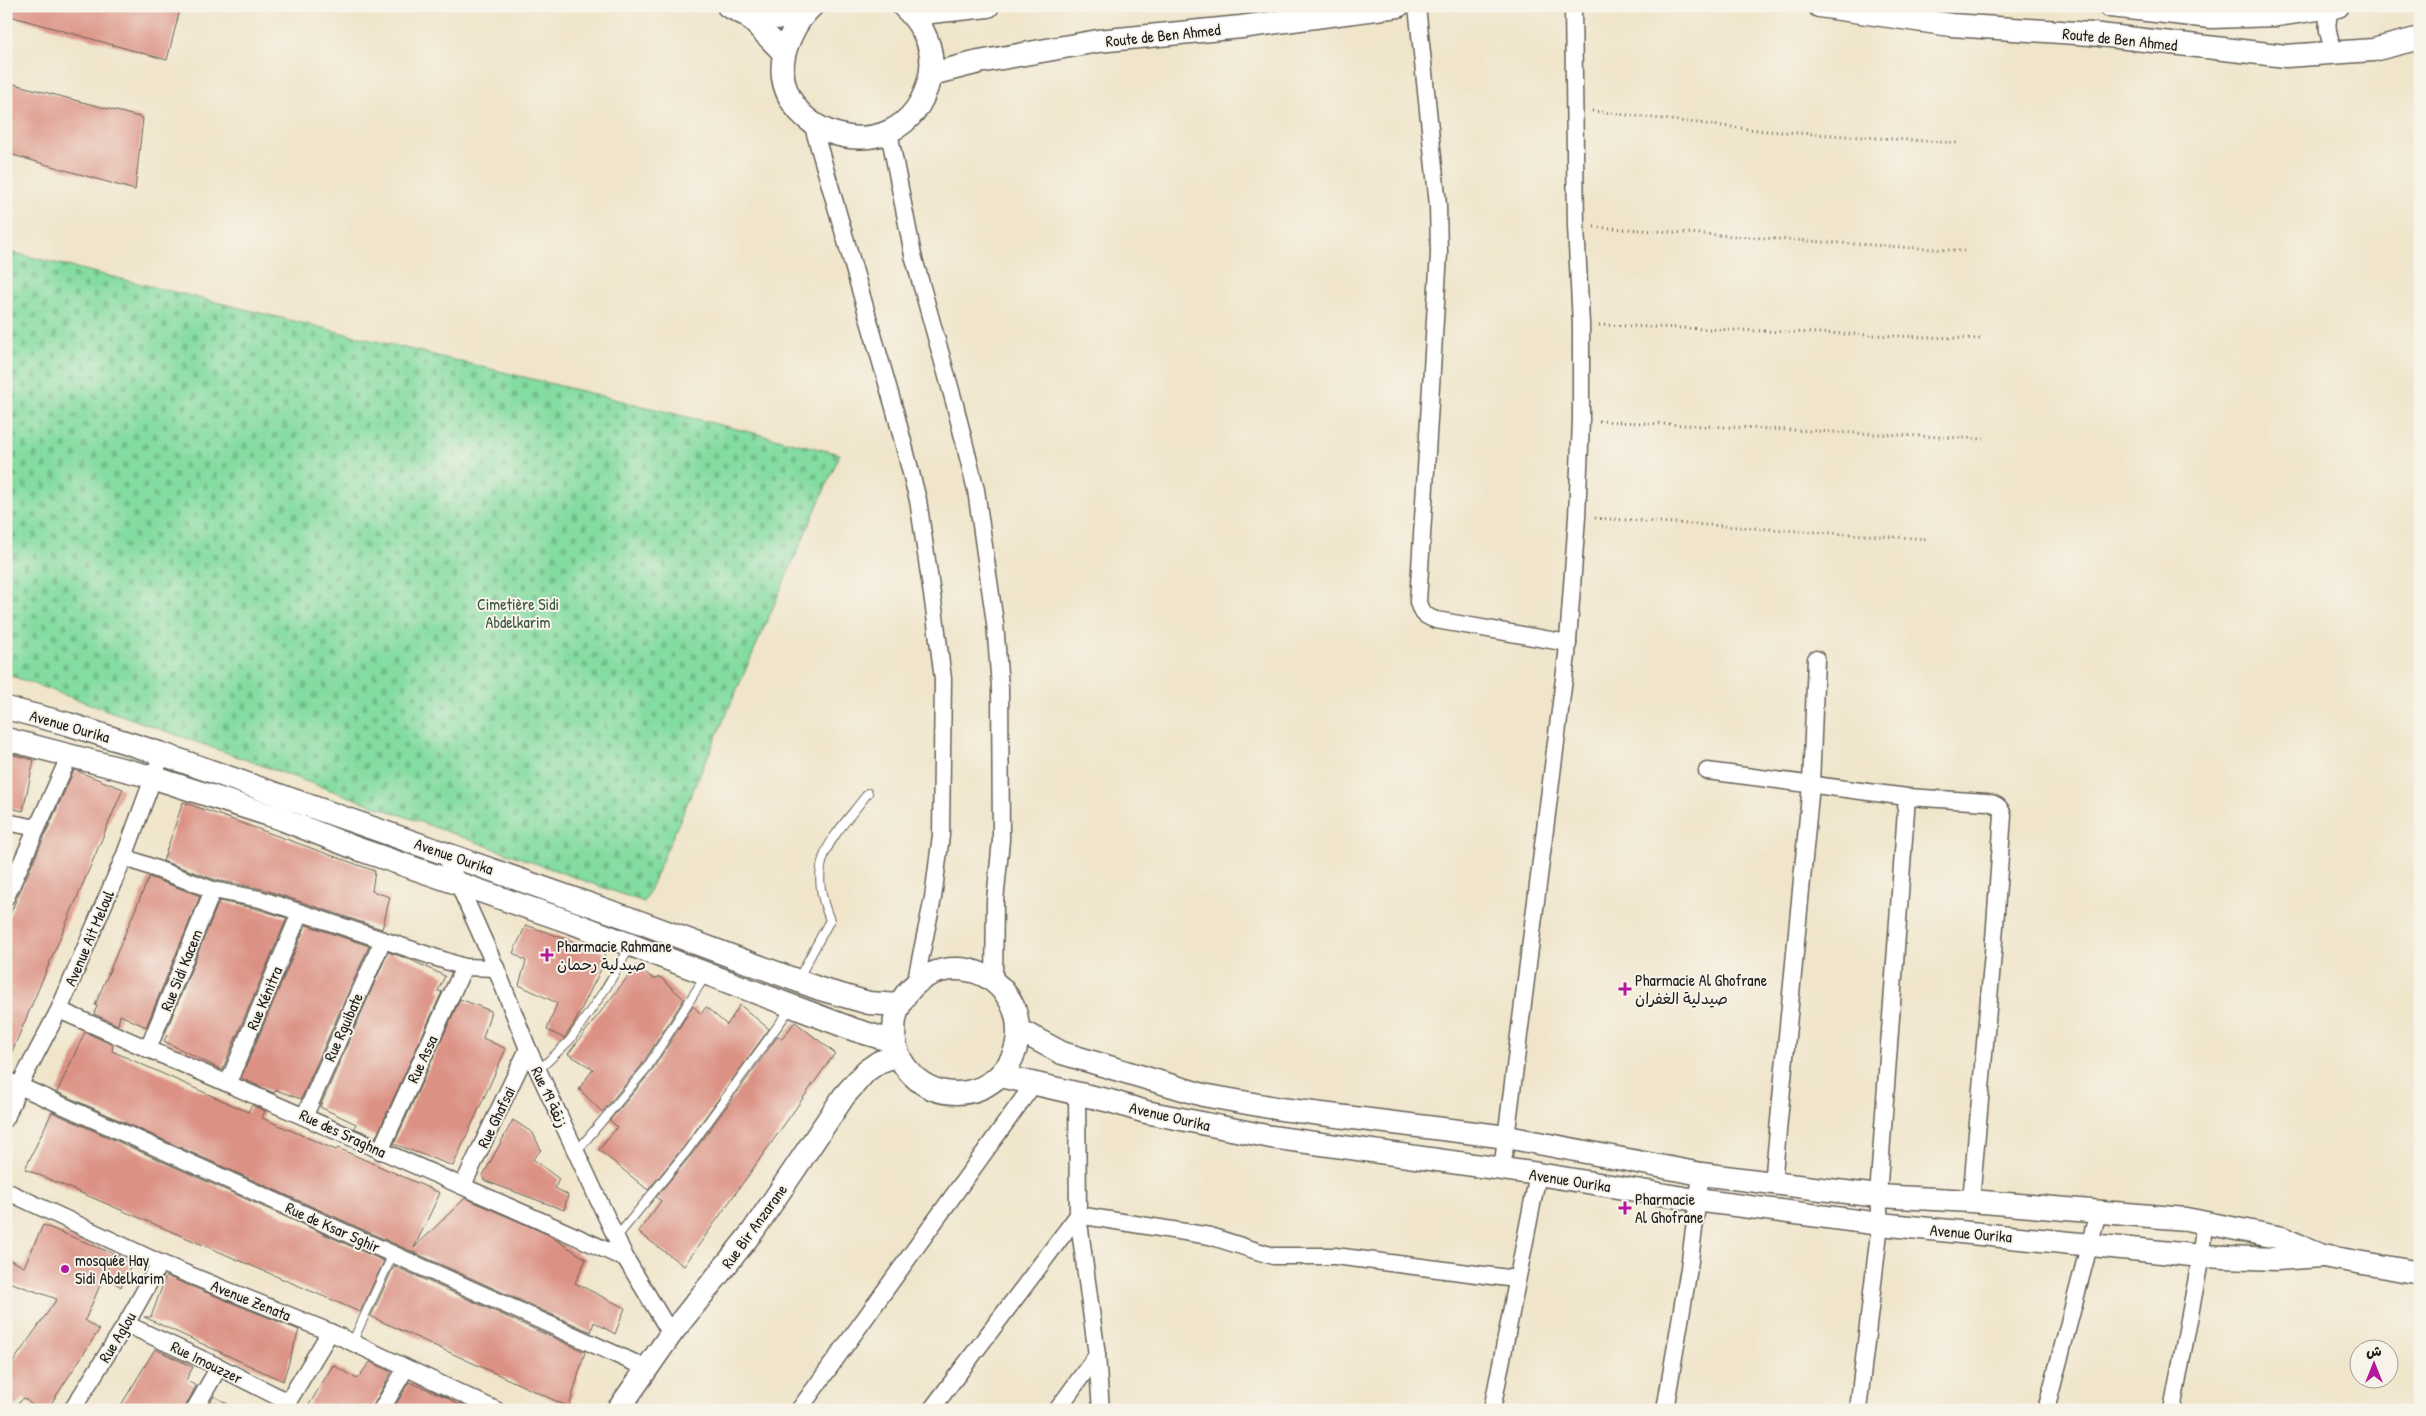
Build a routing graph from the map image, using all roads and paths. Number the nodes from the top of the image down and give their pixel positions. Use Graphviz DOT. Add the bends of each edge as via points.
graph roads {
  1 [pos="728,6"];
  2 [pos="988,6"];
  3 [pos="1398,6"];
  4 [pos="1417,6"];
  5 [pos="1573,6"];
  6 [pos="1819,6"];
  7 [pos="2110,6"];
  8 [pos="2334,7"];
  9 [pos="908,10"];
  10 [pos="805,12"];
  11 [pos="2251,12"];
  12 [pos="748,16"];
  13 [pos="2420,38"];
  14 [pos="784,53"];
  15 [pos="2336,53"];
  16 [pos="931,74"];
  17 [pos="1574,109"];
  18 [pos="812,124"];
  19 [pos="889,132"];
  20 [pos="1958,143"];
  21 [pos="1576,226"];
  22 [pos="1964,250"];
  23 [pos="1581,324"];
  24 [pos="1982,340"];
  25 [pos="1581,420"];
  26 [pos="1984,439"];
  27 [pos="1577,517"];
  28 [pos="1928,539"];
  29 [pos="1568,643"];
  30 [pos="1816,659"];
  31 [pos="6,708"];
  32 [pos="6,739"];
  33 [pos="162,754"];
  34 [pos="70,755"];
  35 [pos="1708,771"];
  36 [pos="152,777"];
  37 [pos="1811,785"];
  38 [pos="868,793"];
  39 [pos="1907,797"];
  40 [pos="6,822"];
  41 [pos="37,828"];
  42 [pos="444,852"];
  43 [pos="124,857"];
  44 [pos="460,885"];
  45 [pos="213,890"];
  46 [pos="7,895"];
  47 [pos="300,912"];
  48 [pos="383,940"];
  49 [pos="631,945"];
  50 [pos="464,967"];
  51 [pos="496,968"];
  52 [pos="707,974"];
  53 [pos="797,981"];
  54 [pos="994,981"];
  55 [pos="915,984"];
  56 [pos="793,1005"];
  57 [pos="899,1005"];
  58 [pos="59,1010"];
  59 [pos="1019,1030"];
  60 [pos="896,1048"];
  61 [pos="148,1049"];
  62 [pos="528,1049"];
  63 [pos="538,1071"];
  64 [pos="1001,1076"];
  65 [pos="1035,1082"];
  66 [pos="13,1083"];
  67 [pos="228,1083"];
  68 [pos="1077,1093"];
  69 [pos="305,1116"];
  70 [pos="6,1118"];
  71 [pos="1507,1137"];
  72 [pos="380,1151"];
  73 [pos="576,1152"];
  74 [pos="1502,1170"];
  75 [pos="1538,1174"];
  76 [pos="1701,1174"];
  77 [pos="1773,1183"];
  78 [pos="463,1185"];
  79 [pos="6,1191"];
  80 [pos="1878,1196"];
  81 [pos="1696,1200"];
  82 [pos="1971,1201"];
  83 [pos="2098,1212"];
  84 [pos="1078,1215"];
  85 [pos="2204,1223"];
  86 [pos="1880,1224"];
  87 [pos="616,1238"];
  88 [pos="2091,1244"];
  89 [pos="393,1254"];
  90 [pos="2201,1256"];
  91 [pos="2323,1256"];
  92 [pos="626,1259"];
  93 [pos="160,1263"];
  94 [pos="2420,1274"];
  95 [pos="1516,1279"];
  96 [pos="126,1324"];
  97 [pos="330,1332"];
  98 [pos="672,1334"];
  99 [pos="352,1342"];
  100 [pos="1097,1355"];
  101 [pos="219,1367"];
  102 [pos="406,1368"];
  103 [pos="646,1368"];
  104 [pos="286,1406"];
  105 [pos="72,1410"];
  106 [pos="194,1410"];
  107 [pos="382,1410"];
  108 [pos="496,1410"];
  109 [pos="618,1410"];
  110 [pos="799,1410"];
  111 [pos="931,1410"];
  112 [pos="1056,1410"];
  113 [pos="1101,1410"];
  114 [pos="1492,1410"];
  115 [pos="1665,1410"];
  116 [pos="1858,1410"];
  117 [pos="2046,1410"];
  118 [pos="2172,1410"];
  1 -- 12 [label="street"];
  2 -- 9 [label="street"];
  3 -- 16 [label="street, Route de Ben Ahmed" via="1241,27 1098,41"];
  4 -- 29 [label="street" via="1438,205 1439,253 1418,602 1426,617 1436,620"];
  5 -- 17 [label="street"];
  6 -- 15 [label="street, Route de Ben Ahmed" via="1951,25 2092,34 2286,56"];
  7 -- 11 [label="street, Route de Ben Ahmed" via="2211,18"];
  8 -- 11 [label="street, Route de Ben Ahmed"];
  8 -- 15 [label="street" via="2327,23 2328,38"];
  9 -- 16 [label="street" via="928,42"];
  10 -- 12 [label="street"];
  10 -- 14 [label="street"];
  12 -- 14 [label="street"];
  13 -- 15 [label="street, Route de Ben Ahmed" via="2374,50"];
  14 -- 18 [label="street" via="783,73 788,92"];
  16 -- 19 [label="street" via="917,108 905,122"];
  17 -- 20 [label="path" via="1766,132"];
  17 -- 21 [label="street"];
  18 -- 19 [label="street" via="836,136 863,138"];
  18 -- 55 [label="street" via="918,500 943,679 941,826 933,898"];
  19 -- 54 [label="street" via="913,254 976,490 995,623 1000,687 1001,840 995,900"];
  21 -- 22 [label="path"];
  21 -- 23 [label="street"];
  23 -- 24 [label="path"];
  23 -- 25 [label="street"];
  25 -- 26 [label="path"];
  25 -- 27 [label="street"];
  27 -- 28 [label="path"];
  27 -- 29 [label="street"];
  29 -- 71 [label="street"];
  30 -- 37 [label="street"];
  31 -- 33 [label="street, Avenue Ourika"];
  32 -- 34 [label="street, Avenue Ourika"];
  33 -- 36 [label="street, Avenue Ait Meloul"];
  33 -- 42 [label="street, Avenue Ourika"];
  34 -- 36 [label="street, Avenue Ourika"];
  34 -- 41 [label="street"];
  35 -- 37 [label="street"];
  36 -- 43 [label="street, Avenue Ait Meloul"];
  36 -- 44 [label="street, Avenue Ourika" via="279,818"];
  37 -- 39 [label="street"];
  37 -- 77 [label="street"];
  38 -- 53 [label="lane" via="826,848 818,875 823,904 830,920"];
  39 -- 80 [label="street"];
  39 -- 82 [label="street" via="1987,802 1996,804 2003,815"];
  40 -- 41 [label="street"];
  41 -- 46 [label="street"];
  42 -- 44 [label="street, Rue 19 زنقة"];
  42 -- 53 [label="street, Avenue Ourika"];
  43 -- 45 [label="street"];
  43 -- 58 [label="street, Avenue Ait Meloul"];
  44 -- 49 [label="street, Avenue Ourika"];
  44 -- 51 [label="street, Rue 19 زنقة"];
  45 -- 47 [label="street" via="260,899"];
  45 -- 61 [label="street, Rue Sidi Kacem"];
  47 -- 48 [label="street"];
  47 -- 67 [label="street, Rue Kénitra"];
  48 -- 50 [label="street"];
  48 -- 69 [label="street, Rue Rguibate"];
  49 -- 52 [label="street, Avenue Ourika"];
  49 -- 63 [label="lane" via="570,1040"];
  50 -- 51 [label="street"];
  50 -- 72 [label="street, Rue Assa"];
  51 -- 62 [label="street, Rue 19 زنقة"];
  52 -- 56 [label="street, Avenue Ourika"];
  52 -- 73 [label="lane" via="646,1069"];
  53 -- 57 [label="street, Avenue Ourika" via="869,1003"];
  54 -- 55 [label="street" via="982,974 954,969 940,971"];
  54 -- 59 [label="street" via="1008,995 1016,1012"];
  55 -- 57 [label="street"];
  56 -- 60 [label="street, Avenue Ourika"];
  56 -- 87 [label="lane" via="687,1151"];
  57 -- 60 [label="street" via="894,1024"];
  58 -- 61 [label="street, Rue des Sraghna"];
  58 -- 66 [label="street, Avenue Ait Meloul"];
  59 -- 64 [label="street" via="1015,1055"];
  59 -- 71 [label="street, Avenue Ourika" via="1062,1053 1203,1095 1281,1109"];
  60 -- 64 [label="street" via="909,1072 919,1081 944,1093 964,1094 984,1088"];
  60 -- 98 [label="street, Rue Bir Anzarane" via="866,1071 844,1096 753,1231"];
  61 -- 67 [label="street, Rue des Sraghna"];
  62 -- 63 [label="street, Rue 19 زنقة"];
  62 -- 78 [label="street, Rue Ghafsai"];
  63 -- 73 [label="street, Rue 19 زنقة"];
  64 -- 65 [label="street, Avenue Ourika"];
  65 -- 68 [label="street, Avenue Ourika"];
  65 -- 110 [label="street"];
  66 -- 70 [label="street, Avenue Ait Meloul"];
  66 -- 89 [label="street, Rue de Ksar Sghir"];
  67 -- 69 [label="street, Rue des Sraghna"];
  68 -- 74 [label="street, Avenue Ourika" via="1146,1112 1271,1137"];
  68 -- 84 [label="street"];
  69 -- 72 [label="street, Rue des Sraghna"];
  71 -- 74 [label="street"];
  71 -- 76 [label="street, Avenue Ourika"];
  72 -- 78 [label="street, Rue des Sraghna"];
  73 -- 87 [label="street, Rue 19 زنقة"];
  74 -- 75 [label="street, Avenue Ourika"];
  75 -- 81 [label="street, Avenue Ourika"];
  75 -- 95 [label="street"];
  76 -- 77 [label="street, Avenue Ourika"];
  76 -- 81 [label="street"];
  77 -- 80 [label="street, Avenue Ourika"];
  78 -- 92 [label="street, Rue des Sraghna"];
  79 -- 93 [label="street, Avenue Zenata"];
  80 -- 82 [label="street, Avenue Ourika"];
  80 -- 86 [label="street"];
  81 -- 86 [label="street, Avenue Ourika"];
  81 -- 115 [label="street" via="1689,1268"];
  82 -- 83 [label="street, Avenue Ourika"];
  83 -- 85 [label="street, Avenue Ourika"];
  83 -- 88 [label="street"];
  84 -- 95 [label="street" via="1210,1236 1273,1256 1335,1256"];
  84 -- 100 [label="street"];
  84 -- 111 [label="street"];
  85 -- 90 [label="street"];
  85 -- 91 [label="street, Avenue Ourika" via="2282,1238"];
  86 -- 88 [label="street, Avenue Ourika"];
  86 -- 116 [label="street"];
  87 -- 92 [label="street, Rue 19 زنقة"];
  88 -- 90 [label="street, Avenue Ourika"];
  88 -- 117 [label="street"];
  89 -- 99 [label="lane"];
  89 -- 103 [label="street, Rue de Ksar Sghir"];
  90 -- 91 [label="street, Avenue Ourika" via="2276,1259"];
  90 -- 118 [label="street"];
  91 -- 94 [label="street, Avenue Ourika"];
  92 -- 98 [label="street, Rue 19 زنقة"];
  93 -- 96 [label="street, Rue Aglou"];
  93 -- 97 [label="street, Avenue Zenata"];
  95 -- 114 [label="street"];
  96 -- 101 [label="street, Rue Imouzzer"];
  96 -- 105 [label="street, Rue Aglou"];
  97 -- 99 [label="street, Avenue Zenata"];
  97 -- 104 [label="street"];
  98 -- 103 [label="street, Rue Bir Anzarane"];
  99 -- 102 [label="street, Avenue Zenata"];
  100 -- 112 [label="street"];
  100 -- 113 [label="street"];
  101 -- 104 [label="street, Rue Imouzzer"];
  101 -- 106 [label="street"];
  102 -- 107 [label="street"];
  102 -- 108 [label="street, Avenue Zenata"];
  103 -- 109 [label="street, Rue Bir Anzarane"];
}
